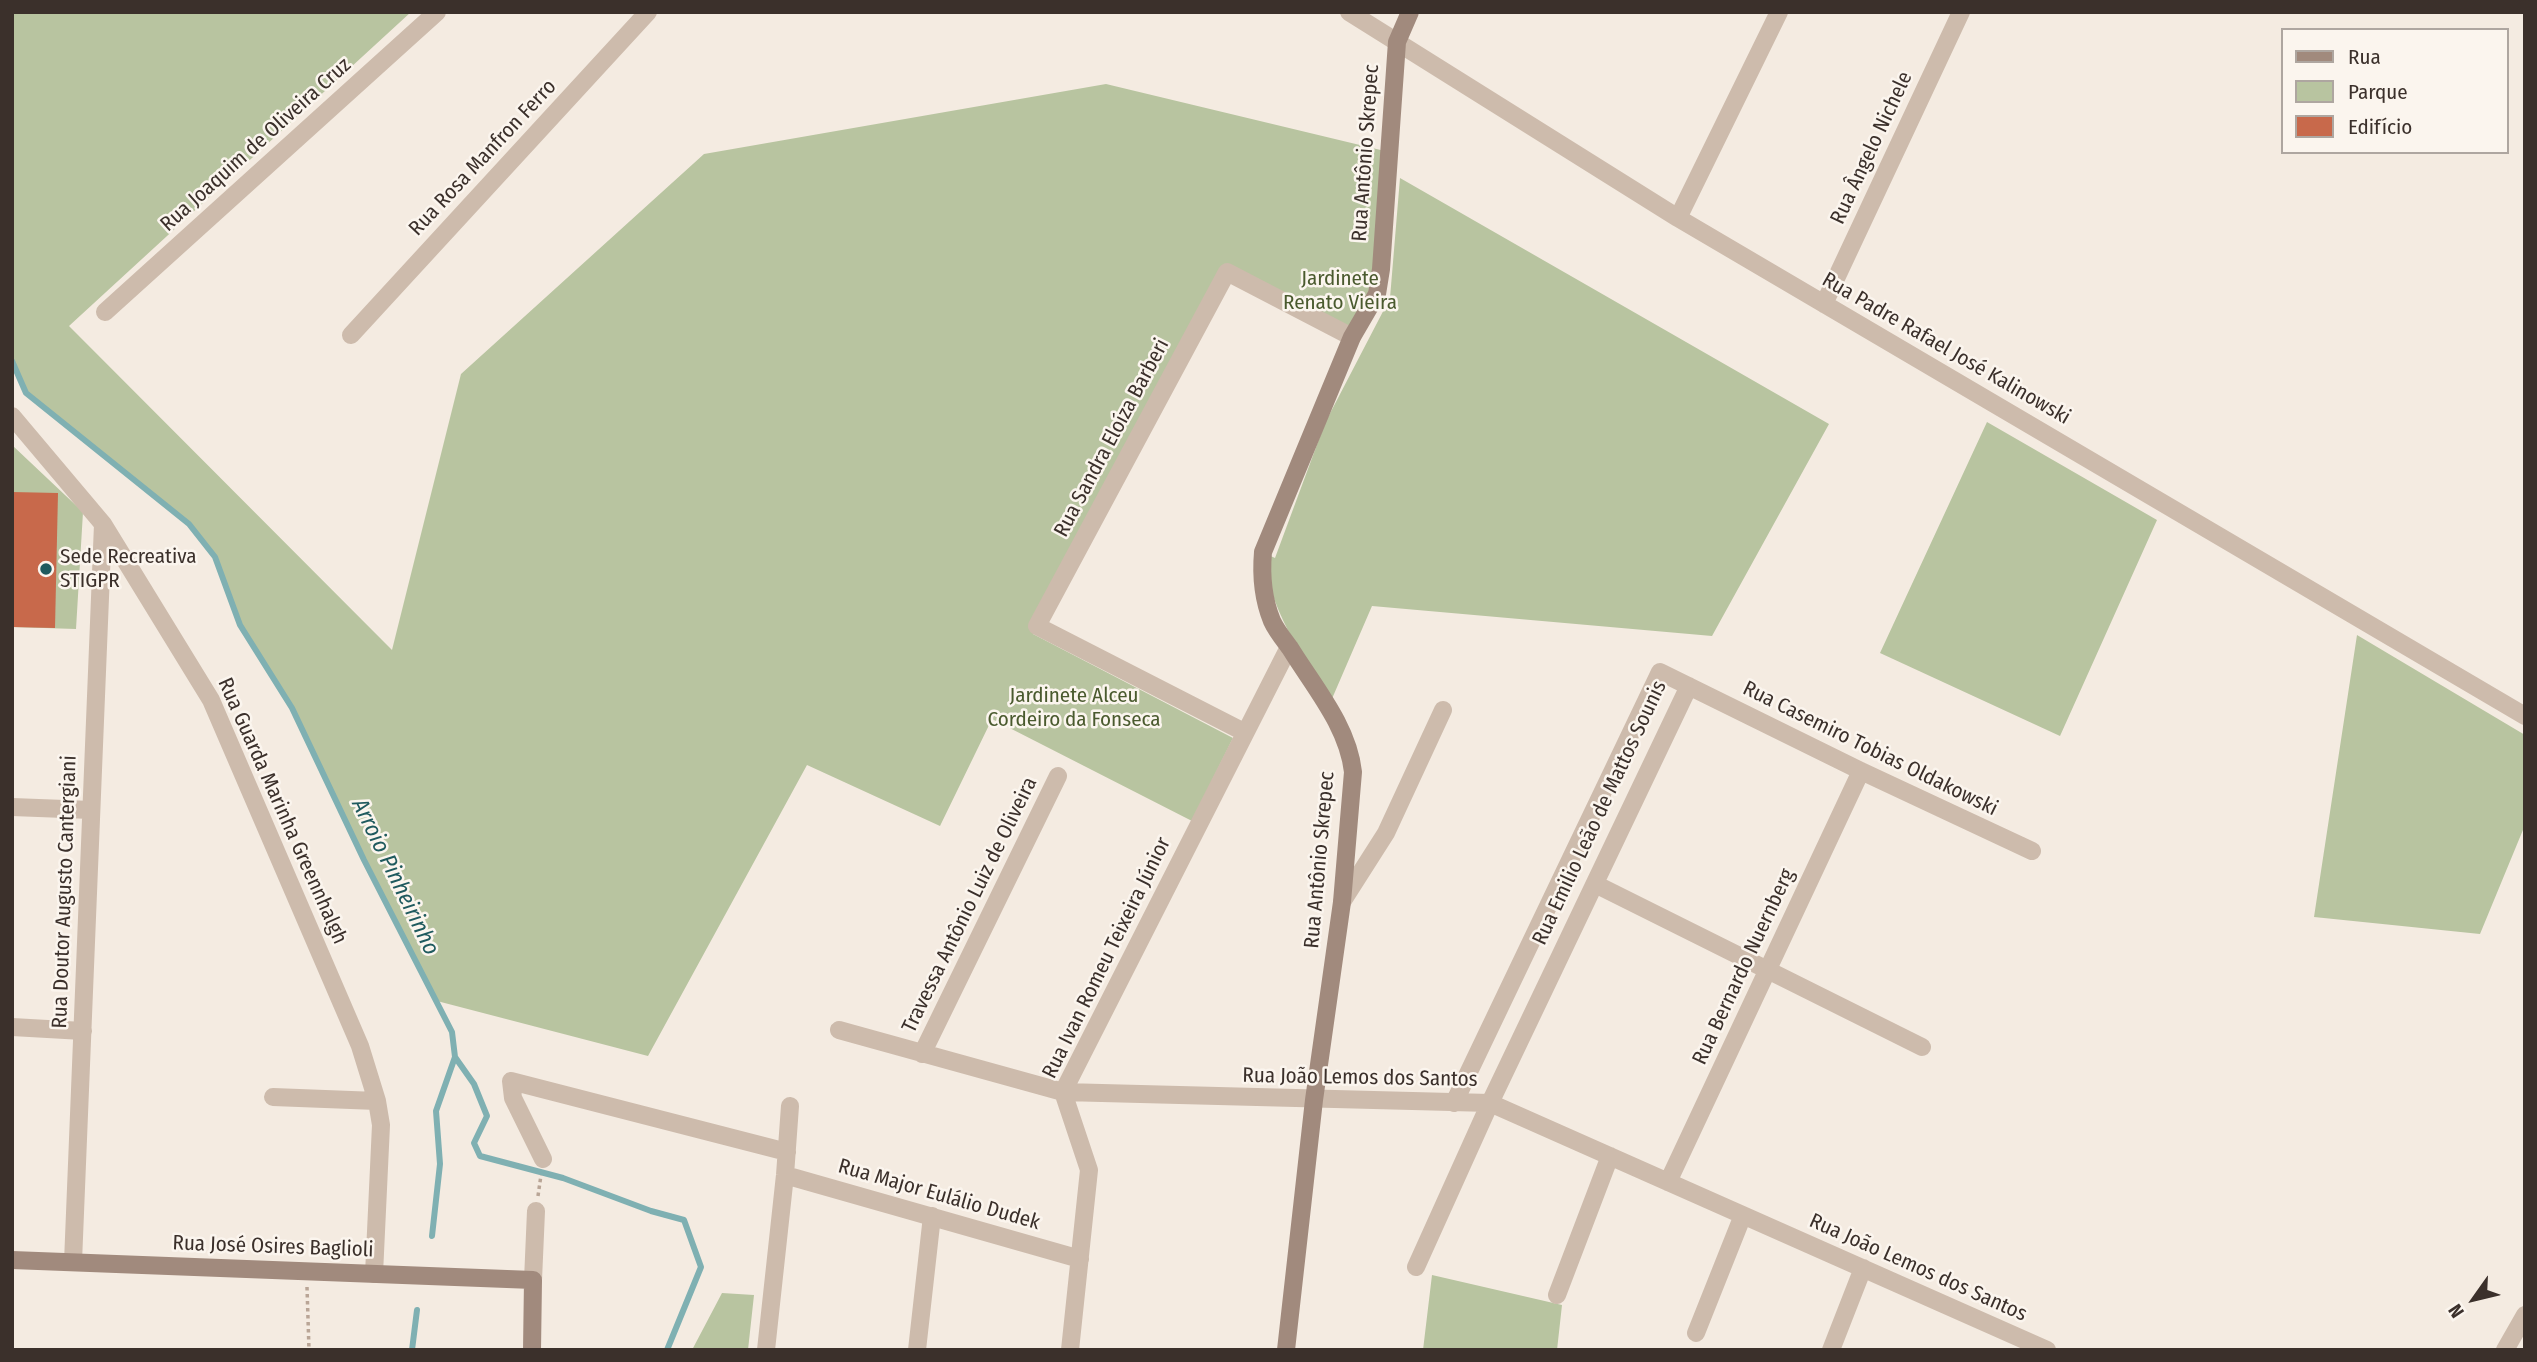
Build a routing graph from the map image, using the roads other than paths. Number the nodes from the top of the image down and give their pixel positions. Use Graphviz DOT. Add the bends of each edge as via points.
graph roads {
  1 [pos="438,12"];
  2 [pos="648,12"];
  3 [pos="1349,12"];
  4 [pos="1410,12"];
  5 [pos="1779,12"];
  6 [pos="1961,12"];
  7 [pos="1396,42"];
  8 [pos="1678,218"];
  9 [pos="1824,304"];
  10 [pos="105,312"];
  11 [pos="351,335"];
  12 [pos="1352,337"];
  13 [pos="12,416"];
  14 [pos="103,524"];
  15 [pos="1289,647"];
  16 [pos="1689,686"];
  17 [pos="1443,710"];
  18 [pos="2525,716"];
  19 [pos="1244,732"];
  20 [pos="1861,771"];
  21 [pos="1058,776"];
  22 [pos="12,807"];
  23 [pos="91,810"];
  24 [pos="2032,851"];
  25 [pos="1594,884"];
  26 [pos="1342,902"];
  27 [pos="1524,956"];
  28 [pos="1554,970"];
  29 [pos="1767,970"];
  30 [pos="12,1027"];
  31 [pos="839,1030"];
  32 [pos="83,1031"];
  33 [pos="1922,1047"];
  34 [pos="922,1054"];
  35 [pos="1063,1093"];
  36 [pos="273,1097"];
  37 [pos="1314,1100"];
  38 [pos="377,1101"];
  39 [pos="1454,1103"];
  40 [pos="1490,1103"];
  41 [pos="790,1107"];
  42 [pos="787,1152"];
  43 [pos="1610,1156"];
  44 [pos="543,1162"];
  45 [pos="785,1175"];
  46 [pos="1668,1182"];
  47 [pos="536,1212"];
  48 [pos="1743,1215"];
  49 [pos="932,1216"];
  50 [pos="1080,1259"];
  51 [pos="12,1260"];
  52 [pos="73,1262"];
  53 [pos="1416,1267"];
  54 [pos="1863,1268"];
  55 [pos="374,1274"];
  56 [pos="533,1280"];
  57 [pos="1556,1295"];
  58 [pos="2525,1315"];
  59 [pos="1696,1333"];
  60 [pos="532,1350"];
  61 [pos="766,1350"];
  62 [pos="917,1350"];
  63 [pos="1070,1350"];
  64 [pos="1286,1350"];
  65 [pos="1831,1350"];
  66 [pos="2048,1350"];
  67 [pos="2505,1350"];
  1 -- 10 [label="street, Rua Joaquim de Oliveira Cruz"];
  2 -- 11 [label="street, Rua Rosa Manfron Ferro"];
  3 -- 7 [label="street, Rua Padre Rafael José Kalinowski"];
  4 -- 7 [label="street"];
  5 -- 8 [label="street"];
  6 -- 9 [label="street, Rua Ângelo Nichele"];
  7 -- 8 [label="street, Rua Padre Rafael José Kalinowski"];
  7 -- 12 [label="street, Rua Antônio Skrepec" via="1381,268 1377,294"];
  8 -- 9 [label="street, Rua Padre Rafael José Kalinowski"];
  9 -- 18 [label="street, Rua Padre Rafael José Kalinowski"];
  12 -- 15 [label="street, Rua Antônio Skrepec" via="1264,552 1268,606"];
  12 -- 19 [label="street, Rua Sandra Eloíza Barberi" via="1227,272 1037,626"];
  13 -- 14 [label="street, Rua Guarda Marinha Greennhalgh"];
  14 -- 23 [label="street, Rua Doutor Augusto Cantergiani"];
  14 -- 38 [label="street, Rua Guarda Marinha Greennhalgh" via="211,699 360,1046"];
  15 -- 19 [label="street, Rua Ivan Romeu Teixeira Júnior"];
  15 -- 26 [label="street, Rua Antônio Skrepec" via="1338,724 1351,756 1353,788"];
  16 -- 20 [label="street, Rua Casemiro Tobias Oldakowski"];
  16 -- 25 [label="street, Rua Emilio Leão de Mattos Sounis"];
  16 -- 27 [label="street, Rua Emilio Leão de Mattos Sounis" via="1660,673"];
  17 -- 26 [label="street" via="1386,833"];
  19 -- 35 [label="street, Rua Ivan Romeu Teixeira Júnior"];
  20 -- 24 [label="street, Rua Casemiro Tobias Oldakowski"];
  20 -- 29 [label="street, Rua Bernardo Nuernberg"];
  21 -- 34 [label="street, Travessa Antônio Luiz de Oliveira"];
  22 -- 23 [label="street"];
  23 -- 32 [label="street, Rua Doutor Augusto Cantergiani"];
  25 -- 28 [label="street, Rua Emilio Leão de Mattos Sounis"];
  25 -- 29 [label="street"];
  26 -- 37 [label="street, Rua Antônio Skrepec"];
  27 -- 28 [label="street"];
  27 -- 39 [label="street, Rua Emilio Leão de Mattos Sounis"];
  28 -- 40 [label="street, Rua Emilio Leão de Mattos Sounis"];
  29 -- 33 [label="street"];
  29 -- 46 [label="street, Rua Bernardo Nuernberg"];
  30 -- 32 [label="street"];
  31 -- 34 [label="street, Rua João Lemos dos Santos"];
  32 -- 52 [label="street, Rua Doutor Augusto Cantergiani"];
  34 -- 35 [label="street, Rua João Lemos dos Santos"];
  35 -- 37 [label="street, Rua João Lemos dos Santos"];
  35 -- 50 [label="street, Rua Ivan Romeu Teixeira Júnior" via="1089,1170"];
  36 -- 38 [label="street"];
  37 -- 39 [label="street, Rua João Lemos dos Santos"];
  37 -- 64 [label="street, Rua Antônio Skrepec"];
  38 -- 55 [label="street, Rua Guarda Marinha Greennhalgh" via="381,1125"];
  39 -- 40 [label="street, Rua João Lemos dos Santos"];
  40 -- 43 [label="street, Rua João Lemos dos Santos"];
  40 -- 53 [label="street, Rua Emilio Leão de Mattos Sounis"];
  41 -- 42 [label="street"];
  42 -- 44 [label="street" via="511,1081 513,1098"];
  42 -- 45 [label="street"];
  43 -- 46 [label="street, Rua João Lemos dos Santos"];
  43 -- 57 [label="street"];
  45 -- 49 [label="street, Rua Major Eulálio Dudek"];
  45 -- 61 [label="street"];
  46 -- 48 [label="street, Rua João Lemos dos Santos"];
  47 -- 56 [label="street"];
  48 -- 54 [label="street, Rua João Lemos dos Santos"];
  48 -- 59 [label="street"];
  49 -- 50 [label="street, Rua Major Eulálio Dudek"];
  49 -- 62 [label="street"];
  50 -- 63 [label="street, Rua Ivan Romeu Teixeira Júnior"];
  51 -- 52 [label="street, Rua José Osires Baglioli"];
  52 -- 55 [label="street, Rua José Osires Baglioli"];
  54 -- 65 [label="street"];
  54 -- 66 [label="street, Rua João Lemos dos Santos"];
  55 -- 56 [label="street, Rua José Osires Baglioli"];
  56 -- 60 [label="street"];
  58 -- 67 [label="street"];
}
